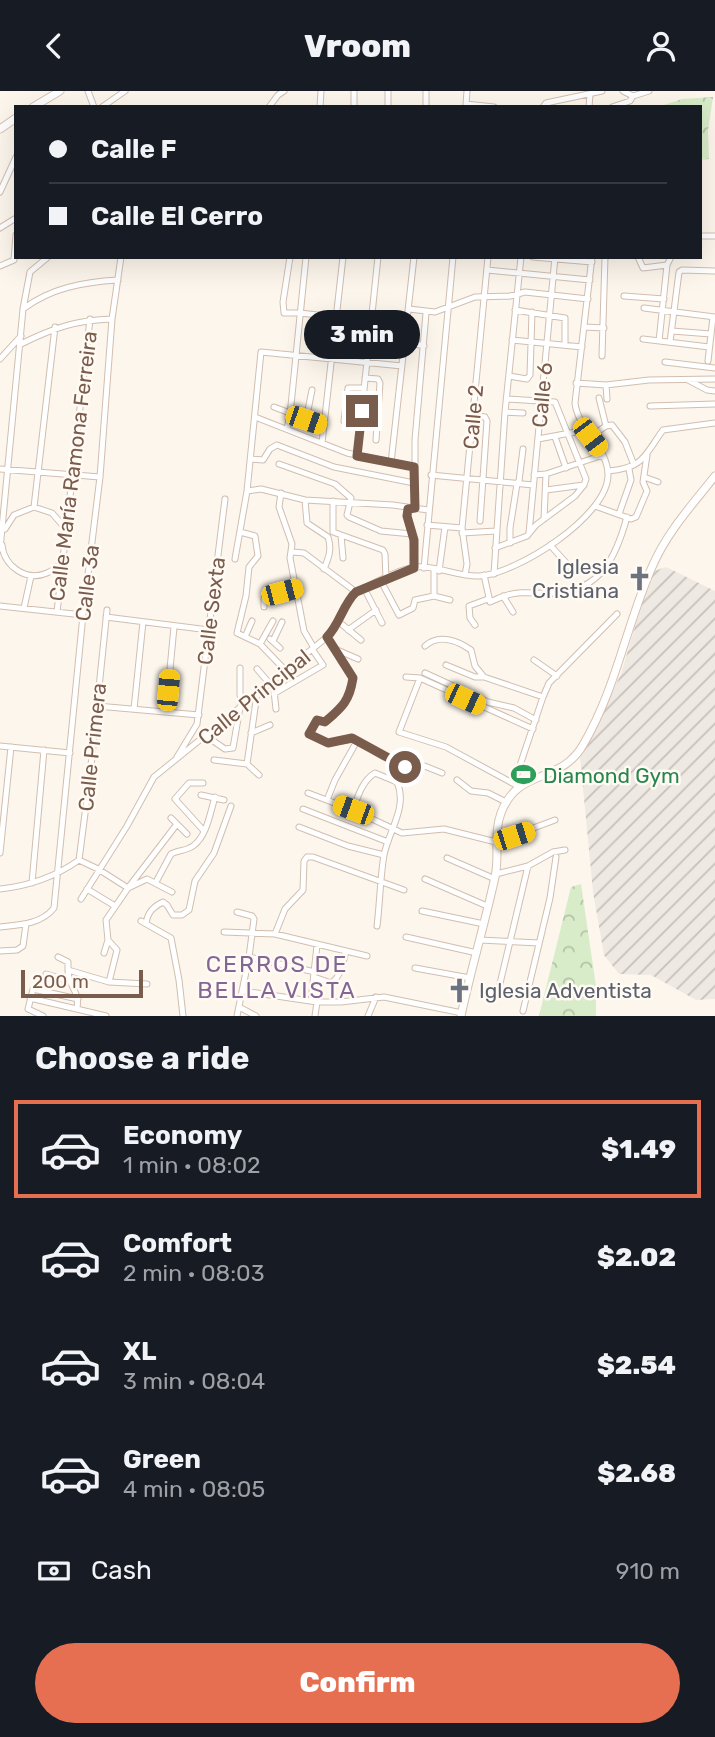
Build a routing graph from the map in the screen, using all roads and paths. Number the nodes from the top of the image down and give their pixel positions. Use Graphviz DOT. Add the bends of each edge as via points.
graph roads {
  1 [pos="60,91"];
  2 [pos="125,91"];
  3 [pos="284,91"];
  4 [pos="565,91"];
  5 [pos="602,91"];
  6 [pos="623,91"];
  7 [pos="649,91"];
  8 [pos="590,93"];
  9 [pos="47,94"];
  10 [pos="575,94"];
  11 [pos="633,96"];
  12 [pos="566,98"];
  13 [pos="556,104"];
  14 [pos="105,105"];
  15 [pos="270,105"];
  16 [pos="618,105"];
  17 [pos="14,161"];
  18 [pos="0,192"];
  19 [pos="46,259"];
  20 [pos="121,259"];
  21 [pos="290,259"];
  22 [pos="306,259"];
  23 [pos="343,259"];
  24 [pos="378,259"];
  25 [pos="414,259"];
  26 [pos="453,259"];
  27 [pos="488,259"];
  28 [pos="521,259"];
  29 [pos="554,259"];
  30 [pos="574,259"];
  31 [pos="605,259"];
  32 [pos="639,259"];
  33 [pos="669,261"];
  34 [pos="592,263"];
  35 [pos="487,270"];
  36 [pos="604,270"];
  37 [pos="715,271"];
  38 [pos="679,272"];
  39 [pos="519,274"];
  40 [pos="553,277"];
  41 [pos="118,280"];
  42 [pos="590,280"];
  43 [pos="517,294"];
  44 [pos="551,295"];
  45 [pos="624,296"];
  46 [pos="484,297"];
  47 [pos="588,299"];
  48 [pos="664,299"];
  49 [pos="448,308"];
  50 [pos="644,308"];
  51 [pos="23,309"];
  52 [pos="409,309"];
  53 [pos="515,310"];
  54 [pos="663,310"];
  55 [pos="674,311"];
  56 [pos="532,312"];
  57 [pos="300,313"];
  58 [pos="426,313"];
  59 [pos="549,315"];
  60 [pos="714,317"];
  61 [pos="90,319"];
  62 [pos="112,319"];
  63 [pos="336,319"];
  64 [pos="55,327"];
  65 [pos="585,327"];
  66 [pos="604,328"];
  67 [pos="672,331"];
  68 [pos="370,333"];
  69 [pos="711,334"];
  70 [pos="22,336"];
  71 [pos="643,339"];
  72 [pos="512,340"];
  73 [pos="659,341"];
  74 [pos="406,342"];
  75 [pos="531,342"];
  76 [pos="670,342"];
  77 [pos="547,343"];
  78 [pos="21,344"];
  79 [pos="565,345"];
  80 [pos="424,346"];
  81 [pos="582,347"];
  82 [pos="709,348"];
  83 [pos="296,355"];
  84 [pos="602,356"];
  85 [pos="0,359"];
  86 [pos="331,359"];
  87 [pos="708,361"];
  88 [pos="367,362"];
  89 [pos="665,362"];
  90 [pos="402,366"];
  91 [pos="715,367"];
  92 [pos="509,376"];
  93 [pos="365,378"];
  94 [pos="715,379"];
  95 [pos="688,380"];
  96 [pos="576,383"];
  97 [pos="606,385"];
  98 [pos="364,388"];
  99 [pos="312,390"];
  100 [pos="715,391"];
  101 [pos="599,398"];
  102 [pos="506,399"];
  103 [pos="607,399"];
  104 [pos="541,401"];
  105 [pos="715,404"];
  106 [pos="650,406"];
  107 [pos="274,407"];
  108 [pos="505,412"];
  109 [pos="523,413"];
  110 [pos="290,415"];
  111 [pos="473,415"];
  112 [pos="255,417"];
  113 [pos="306,420"];
  114 [pos="344,421"];
  115 [pos="715,423"];
  116 [pos="324,426"];
  117 [pos="606,426"];
  118 [pos="286,429"];
  119 [pos="586,430"];
  120 [pos="568,434"];
  121 [pos="555,436"];
  122 [pos="590,437"];
  123 [pos="538,439"];
  124 [pos="376,440"];
  125 [pos="322,443"];
  126 [pos="523,449"];
  127 [pos="603,455"];
  128 [pos="647,455"];
  129 [pos="357,456"];
  130 [pos="251,459"];
  131 [pos="580,462"];
  132 [pos="391,463"];
  133 [pos="279,464"];
  134 [pos="414,467"];
  135 [pos="632,467"];
  136 [pos="566,468"];
  137 [pos="0,469"];
  138 [pos="8,470"];
  139 [pos="608,471"];
  140 [pos="39,472"];
  141 [pos="546,474"];
  142 [pos="71,475"];
  143 [pos="431,475"];
  144 [pos="534,475"];
  145 [pos="715,476"];
  146 [pos="100,477"];
  147 [pos="644,477"];
  148 [pos="467,480"];
  149 [pos="483,481"];
  150 [pos="500,482"];
  151 [pos="659,482"];
  152 [pos="414,483"];
  153 [pos="517,484"];
  154 [pos="533,485"];
  155 [pos="584,485"];
  156 [pos="546,489"];
  157 [pos="247,491"];
  158 [pos="281,493"];
  159 [pos="225,499"];
  160 [pos="305,500"];
  161 [pos="333,501"];
  162 [pos="351,502"];
  163 [pos="595,506"];
  164 [pos="34,507"];
  165 [pos="415,508"];
  166 [pos="408,509"];
  167 [pos="428,510"];
  168 [pos="619,514"];
  169 [pos="627,517"];
  170 [pos="544,519"];
  171 [pos="480,521"];
  172 [pos="427,526"];
  173 [pos="445,527"];
  174 [pos="65,528"];
  175 [pos="462,530"];
  176 [pos="496,531"];
  177 [pos="240,532"];
  178 [pos="529,533"];
  179 [pos="412,534"];
  180 [pos="330,535"];
  181 [pos="341,535"];
  182 [pos="1,539"];
  183 [pos="510,543"];
  184 [pos="550,545"];
  185 [pos="495,548"];
  186 [pos="0,549"];
  187 [pos="293,552"];
  188 [pos="342,558"];
  189 [pos="235,559"];
  190 [pos="61,564"];
  191 [pos="569,566"];
  192 [pos="414,568"];
  193 [pos="424,568"];
  194 [pos="324,569"];
  195 [pos="436,570"];
  196 [pos="494,574"];
  197 [pos="465,575"];
  198 [pos="484,575"];
  199 [pos="31,576"];
  200 [pos="383,580"];
  201 [pos="296,588"];
  202 [pos="364,588"];
  203 [pos="356,592"];
  204 [pos="435,596"];
  205 [pos="503,596"];
  206 [pos="488,599"];
  207 [pos="450,600"];
  208 [pos="0,606"];
  209 [pos="264,607"];
  210 [pos="24,608"];
  211 [pos="107,610"];
  212 [pos="376,610"];
  213 [pos="57,612"];
  214 [pos="513,612"];
  215 [pos="617,614"];
  216 [pos="83,615"];
  217 [pos="106,617"];
  218 [pos="252,621"];
  219 [pos="273,621"];
  220 [pos="143,622"];
  221 [pos="282,622"];
  222 [pos="339,622"];
  223 [pos="382,623"];
  224 [pos="475,625"];
  225 [pos="174,627"];
  226 [pos="348,630"];
  227 [pos="209,631"];
  228 [pos="265,634"];
  229 [pos="245,636"];
  230 [pos="327,637"];
  231 [pos="361,640"];
  232 [pos="273,641"];
  233 [pos="260,644"];
  234 [pos="425,646"];
  235 [pos="280,648"];
  236 [pos="313,649"];
  237 [pos="335,649"];
  238 [pos="358,659"];
  239 [pos="534,660"];
  240 [pos="446,665"];
  241 [pos="240,668"];
  242 [pos="257,669"];
  243 [pos="286,671"];
  244 [pos="425,673"];
  245 [pos="557,676"];
  246 [pos="407,677"];
  247 [pos="484,677"];
  248 [pos="419,678"];
  249 [pos="272,683"];
  250 [pos="275,693"];
  251 [pos="257,694"];
  252 [pos="543,697"];
  253 [pos="97,706"];
  254 [pos="241,706"];
  255 [pos="134,709"];
  256 [pos="276,709"];
  257 [pos="166,711"];
  258 [pos="199,715"];
  259 [pos="536,720"];
  260 [pos="270,725"];
  261 [pos="533,729"];
  262 [pos="251,733"];
  263 [pos="206,736"];
  264 [pos="357,741"];
  265 [pos="0,746"];
  266 [pos="11,747"];
  267 [pos="44,750"];
  268 [pos="70,753"];
  269 [pos="175,759"];
  270 [pos="214,760"];
  271 [pos="247,764"];
  272 [pos="406,768"];
  273 [pos="442,773"];
  274 [pos="259,775"];
  275 [pos="457,780"];
  276 [pos="397,782"];
  277 [pos="203,783"];
  278 [pos="516,785"];
  279 [pos="308,793"];
  280 [pos="201,795"];
  281 [pos="215,797"];
  282 [pos="224,800"];
  283 [pos="327,800"];
  284 [pos="506,802"];
  285 [pos="230,806"];
  286 [pos="303,809"];
  287 [pos="353,810"];
  288 [pos="171,818"];
  289 [pos="555,820"];
  290 [pos="177,824"];
  291 [pos="299,827"];
  292 [pos="392,828"];
  293 [pos="204,831"];
  294 [pos="187,834"];
  295 [pos="388,842"];
  296 [pos="496,842"];
  297 [pos="565,850"];
  298 [pos="0,853"];
  299 [pos="384,855"];
  300 [pos="556,857"];
  301 [pos="447,858"];
  302 [pos="79,860"];
  303 [pos="528,866"];
  304 [pos="99,869"];
  305 [pos="58,873"];
  306 [pos="495,876"];
  307 [pos="425,880"];
  308 [pos="382,881"];
  309 [pos="156,882"];
  310 [pos="32,883"];
  311 [pos="87,888"];
  312 [pos="128,888"];
  313 [pos="0,889"];
  314 [pos="404,890"];
  315 [pos="172,892"];
  316 [pos="81,899"];
  317 [pos="487,905"];
  318 [pos="115,907"];
  319 [pos="422,911"];
  320 [pos="237,912"];
  321 [pos="26,924"];
  322 [pos="484,924"];
  323 [pos="377,926"];
  324 [pos="0,927"];
  325 [pos="224,932"];
  326 [pos="252,932"];
  327 [pos="275,934"];
  328 [pos="406,937"];
  329 [pos="108,940"];
  330 [pos="480,940"];
  331 [pos="510,942"];
  332 [pos="539,943"];
  333 [pos="317,945"];
  334 [pos="0,951"];
  335 [pos="346,951"];
  336 [pos="104,953"];
  337 [pos="477,953"];
  338 [pos="367,956"];
  339 [pos="58,957"];
  340 [pos="249,957"];
  341 [pos="415,968"];
  342 [pos="68,970"];
  343 [pos="46,974"];
  344 [pos="314,974"];
  345 [pos="470,978"];
  346 [pos="69,981"];
  347 [pos="109,982"];
  348 [pos="147,984"];
  349 [pos="243,991"];
  350 [pos="497,996"];
  351 [pos="376,997"];
  352 [pos="30,998"];
  353 [pos="78,999"];
  354 [pos="314,1001"];
  355 [pos="239,1007"];
  356 [pos="523,1011"];
  357 [pos="81,1012"];
  358 [pos="461,1014"];
  359 [pos="182,1015"];
  360 [pos="43,1016"];
  361 [pos="106,1016"];
  362 [pos="237,1016"];
  363 [pos="256,1016"];
  364 [pos="315,1016"];
  365 [pos="368,1016"];
  1 -- 9 [label="main road"];
  2 -- 14 [label="street"];
  3 -- 15 [label="street"];
  4 -- 12 [label="street"];
  5 -- 8 [label="street"];
  6 -- 11 [label="street"];
  7 -- 11 [label="street"];
  8 -- 10 [label="street"];
  10 -- 12 [label="street"];
  11 -- 16 [label="street"];
  12 -- 13 [label="street"];
  17 -- 18 [label="street"];
  19 -- 51 [label="street" via="30,272"];
  20 -- 41 [label="street, Calle 3a"];
  21 -- 57 [label="street" via="282,311"];
  22 -- 57 [label="street"];
  23 -- 63 [label="street"];
  24 -- 68 [label="street"];
  25 -- 52 [label="street"];
  26 -- 49 [label="street"];
  27 -- 35 [label="street, Calle 2"];
  28 -- 39 [label="street"];
  29 -- 40 [label="street, Calle 6"];
  30 -- 34 [label="street"];
  31 -- 36 [label="street"];
  32 -- 33 [label="street" via="643,268"];
  33 -- 38 [label="street" via="679,265"];
  33 -- 48 [label="street"];
  34 -- 36 [label="street"];
  34 -- 42 [label="street"];
  35 -- 39 [label="street"];
  35 -- 46 [label="street, Calle 2"];
  36 -- 66 [label="street"];
  37 -- 38 [label="street"];
  38 -- 55 [label="street"];
  39 -- 40 [label="street"];
  39 -- 43 [label="street"];
  40 -- 42 [label="street"];
  40 -- 44 [label="street, Calle 6"];
  41 -- 51 [label="street" via="58,289"];
  41 -- 62 [label="street, Calle 3a"];
  42 -- 47 [label="street"];
  43 -- 44 [label="street"];
  43 -- 46 [label="street"];
  43 -- 53 [label="street"];
  44 -- 47 [label="street"];
  44 -- 59 [label="street, Calle 6"];
  45 -- 48 [label="street"];
  46 -- 49 [label="street"];
  46 -- 111 [label="street, Calle 2"];
  47 -- 65 [label="street"];
  48 -- 54 [label="street"];
  49 -- 58 [label="street"];
  49 -- 143 [label="street"];
  50 -- 54 [label="street"];
  51 -- 70 [label="street"];
  52 -- 58 [label="street"];
  52 -- 74 [label="street"];
  53 -- 56 [label="street"];
  53 -- 72 [label="street"];
  54 -- 55 [label="street"];
  54 -- 73 [label="street"];
  55 -- 60 [label="street"];
  55 -- 67 [label="street"];
  56 -- 59 [label="street"];
  56 -- 75 [label="street"];
  57 -- 63 [label="street"];
  57 -- 83 [label="street"];
  58 -- 80 [label="street"];
  59 -- 77 [label="street, Calle 6"];
  59 -- 79 [label="street" via="566,319"];
  60 -- 69 [label="street"];
  61 -- 62 [label="street"];
  61 -- 64 [label="street"];
  61 -- 142 [label="street, Calle María Ramona Ferreira"];
  62 -- 146 [label="street, Calle 3a"];
  63 -- 68 [label="street"];
  63 -- 86 [label="street"];
  64 -- 78 [label="street"];
  64 -- 140 [label="street"];
  65 -- 66 [label="street"];
  65 -- 81 [label="street"];
  66 -- 84 [label="street"];
  67 -- 69 [label="street"];
  67 -- 76 [label="street"];
  68 -- 74 [label="street"];
  68 -- 88 [label="street"];
  69 -- 82 [label="street"];
  70 -- 78 [label="street"];
  70 -- 85 [label="street"];
  71 -- 73 [label="street"];
  72 -- 75 [label="street"];
  72 -- 92 [label="street"];
  73 -- 76 [label="street"];
  74 -- 80 [label="street"];
  74 -- 90 [label="street"];
  75 -- 77 [label="street"];
  75 -- 92 [label="street" via="529,378"];
  76 -- 82 [label="street"];
  77 -- 79 [label="street"];
  77 -- 104 [label="street, Calle 6"];
  78 -- 138 [label="street"];
  79 -- 81 [label="street"];
  80 -- 134 [label="street"];
  81 -- 96 [label="street"];
  82 -- 87 [label="street"];
  83 -- 86 [label="street"];
  83 -- 110 [label="street"];
  83 -- 112 [label="street" via="261,352"];
  86 -- 88 [label="street"];
  86 -- 116 [label="street"];
  88 -- 90 [label="street"];
  88 -- 93 [label="street"];
  89 -- 91 [label="street"];
  90 -- 132 [label="street"];
  92 -- 102 [label="street"];
  93 -- 98 [label="street"];
  93 -- 124 [label="street" via="380,383"];
  94 -- 95 [label="street"];
  95 -- 97 [label="street"];
  95 -- 100 [label="street"];
  96 -- 97 [label="street"];
  96 -- 119 [label="street" via="575,409"];
  97 -- 103 [label="street"];
  98 -- 114 [label="street" via="348,388"];
  98 -- 129 [label="street"];
  99 -- 113 [label="street"];
  101 -- 117 [label="street"];
  102 -- 104 [label="street"];
  102 -- 108 [label="street"];
  104 -- 120 [label="street" via="555,402"];
  104 -- 123 [label="street, Calle 6"];
  105 -- 106 [label="street"];
  107 -- 110 [label="street"];
  108 -- 109 [label="street"];
  108 -- 150 [label="street"];
  110 -- 113 [label="street"];
  110 -- 118 [label="street"];
  111 -- 148 [label="street, Calle 2"];
  111 -- 149 [label="street" via="487,421"];
  112 -- 118 [label="street"];
  112 -- 130 [label="street"];
  113 -- 116 [label="street"];
  115 -- 128 [label="street" via="663,430"];
  116 -- 125 [label="street"];
  117 -- 122 [label="street"];
  117 -- 135 [label="street" via="612,425 625,442"];
  118 -- 125 [label="street"];
  119 -- 120 [label="street"];
  119 -- 122 [label="street"];
  120 -- 121 [label="street"];
  120 -- 131 [label="street"];
  121 -- 123 [label="street"];
  121 -- 136 [label="street"];
  122 -- 127 [label="street"];
  123 -- 144 [label="street, Calle 6"];
  125 -- 129 [label="street"];
  126 -- 153 [label="street"];
  127 -- 131 [label="street"];
  127 -- 139 [label="street"];
  128 -- 135 [label="street"];
  128 -- 147 [label="street"];
  129 -- 132 [label="street"];
  130 -- 152 [label="street" via="263,460 277,445 334,467"];
  130 -- 157 [label="street"];
  131 -- 136 [label="street"];
  131 -- 155 [label="street"];
  132 -- 134 [label="street"];
  133 -- 162 [label="street" via="335,484 349,494"];
  134 -- 152 [label="street"];
  135 -- 139 [label="street"];
  135 -- 168 [label="street"];
  136 -- 141 [label="street"];
  137 -- 138 [label="street"];
  138 -- 140 [label="street"];
  138 -- 182 [label="street"];
  139 -- 163 [label="street" via="606,488"];
  140 -- 142 [label="street"];
  140 -- 164 [label="street"];
  141 -- 144 [label="street"];
  141 -- 156 [label="street"];
  142 -- 146 [label="street"];
  142 -- 174 [label="street, Calle María Ramona Ferreira"];
  143 -- 148 [label="street"];
  143 -- 167 [label="street"];
  144 -- 154 [label="street, Calle 6"];
  145 -- 278 [label="main road" via="673,527 652,565 619,667 575,758 565,767"];
  146 -- 216 [label="street, Calle 3a"];
  147 -- 151 [label="street"];
  147 -- 169 [label="street" via="647,491 636,517"];
  148 -- 149 [label="street"];
  148 -- 175 [label="street, Calle 2"];
  149 -- 150 [label="street"];
  149 -- 171 [label="street"];
  150 -- 153 [label="street"];
  150 -- 176 [label="street"];
  152 -- 165 [label="street"];
  153 -- 154 [label="street"];
  153 -- 183 [label="street"];
  154 -- 178 [label="street, Calle 6"];
  155 -- 156 [label="street"];
  155 -- 170 [label="street"];
  156 -- 170 [label="street"];
  157 -- 158 [label="street"];
  157 -- 177 [label="street"];
  158 -- 160 [label="street"];
  158 -- 187 [label="street" via="279,507"];
  159 -- 227 [label="street, Calle Sexta"];
  160 -- 161 [label="street"];
  160 -- 180 [label="street" via="307,523"];
  161 -- 162 [label="street"];
  161 -- 180 [label="street"];
  162 -- 166 [label="street"];
  162 -- 179 [label="street" via="349,517 381,531"];
  163 -- 168 [label="street"];
  163 -- 184 [label="street"];
  164 -- 174 [label="street" via="52,513"];
  164 -- 182 [label="street" via="15,515"];
  165 -- 166 [label="street"];
  165 -- 167 [label="street"];
  166 -- 179 [label="street"];
  167 -- 172 [label="street"];
  168 -- 169 [label="street"];
  169 -- 205 [label="street" via="621,540 603,573 564,592"];
  170 -- 178 [label="street"];
  172 -- 173 [label="street"];
  172 -- 193 [label="street"];
  173 -- 175 [label="street"];
  173 -- 195 [label="street"];
  174 -- 190 [label="street, Calle María Ramona Ferreira"];
  175 -- 176 [label="street"];
  175 -- 197 [label="street, Calle 2"];
  176 -- 185 [label="street"];
  177 -- 189 [label="street"];
  177 -- 229 [label="street" via="256,536 258,556 249,567 238,623 237,634"];
  178 -- 183 [label="street"];
  179 -- 192 [label="street"];
  180 -- 181 [label="street"];
  180 -- 194 [label="street"];
  181 -- 188 [label="street"];
  181 -- 200 [label="street" via="383,550"];
  182 -- 186 [label="street"];
  182 -- 199 [label="street" via="9,564"];
  183 -- 185 [label="street"];
  184 -- 191 [label="street"];
  184 -- 196 [label="street"];
  185 -- 196 [label="street"];
  187 -- 194 [label="street" via="304,552"];
  187 -- 201 [label="street"];
  190 -- 199 [label="street" via="46,574"];
  190 -- 213 [label="street, Calle María Ramona Ferreira"];
  192 -- 193 [label="street"];
  192 -- 200 [label="street"];
  193 -- 195 [label="street"];
  194 -- 203 [label="street"];
  195 -- 197 [label="street"];
  195 -- 204 [label="street"];
  196 -- 198 [label="street"];
  197 -- 198 [label="street"];
  198 -- 206 [label="street"];
  199 -- 210 [label="street"];
  200 -- 202 [label="street"];
  200 -- 204 [label="street" via="399,615 413,608 415,600"];
  201 -- 209 [label="street" via="264,598"];
  201 -- 236 [label="street" via="304,631"];
  202 -- 203 [label="street"];
  202 -- 212 [label="street"];
  203 -- 222 [label="street, Calle Principal"];
  204 -- 207 [label="street"];
  205 -- 206 [label="street" via="491,602"];
  205 -- 214 [label="street"];
  206 -- 224 [label="street" via="469,606"];
  208 -- 210 [label="street"];
  210 -- 213 [label="street"];
  211 -- 217 [label="street, Calle Primera"];
  212 -- 223 [label="street"];
  212 -- 226 [label="street"];
  213 -- 216 [label="street"];
  215 -- 245 [label="street"];
  216 -- 268 [label="street, Calle 3a"];
  217 -- 220 [label="street"];
  217 -- 253 [label="street, Calle Primera"];
  218 -- 229 [label="street"];
  219 -- 228 [label="street"];
  220 -- 225 [label="street"];
  220 -- 255 [label="street"];
  221 -- 232 [label="street"];
  222 -- 226 [label="street"];
  222 -- 230 [label="street, Calle Principal"];
  225 -- 227 [label="street"];
  225 -- 257 [label="street"];
  226 -- 231 [label="street"];
  227 -- 258 [label="street, Calle Sexta"];
  228 -- 232 [label="street"];
  228 -- 233 [label="street"];
  229 -- 233 [label="street"];
  230 -- 236 [label="street, Calle Principal"];
  230 -- 237 [label="street"];
  232 -- 235 [label="street"];
  233 -- 243 [label="street"];
  234 -- 247 [label="street" via="438,639 458,643 471,650"];
  236 -- 243 [label="street, Calle Principal"];
  236 -- 250 [label="street" via="323,665"];
  237 -- 238 [label="street"];
  237 -- 264 [label="street" via="353,678 351,691 341,708 322,722 317,720 309,733 328,743"];
  239 -- 245 [label="street"];
  240 -- 247 [label="street"];
  241 -- 254 [label="street"];
  242 -- 249 [label="street"];
  243 -- 249 [label="street, Calle Principal"];
  244 -- 259 [label="street"];
  245 -- 252 [label="street"];
  246 -- 248 [label="street"];
  247 -- 252 [label="street"];
  248 -- 261 [label="street"];
  248 -- 278 [label="street" via="399,732 446,747"];
  249 -- 250 [label="street"];
  249 -- 251 [label="street, Calle Principal"];
  250 -- 256 [label="street"];
  251 -- 254 [label="street, Calle Principal"];
  251 -- 262 [label="street"];
  252 -- 259 [label="street"];
  253 -- 255 [label="street"];
  253 -- 302 [label="street, Calle Primera"];
  254 -- 263 [label="street, Calle Principal"];
  254 -- 263 [label="street" via="233,748 225,749"];
  255 -- 257 [label="street"];
  257 -- 258 [label="street"];
  258 -- 269 [label="street, Calle Sexta"];
  259 -- 261 [label="street"];
  260 -- 262 [label="street"];
  261 -- 278 [label="street"];
  262 -- 271 [label="street"];
  263 -- 269 [label="street, Calle Principal"];
  264 -- 272 [label="street"];
  264 -- 283 [label="street"];
  265 -- 266 [label="street"];
  266 -- 267 [label="street"];
  266 -- 298 [label="street"];
  267 -- 268 [label="street"];
  267 -- 310 [label="street"];
  268 -- 305 [label="street, Calle 3a"];
  269 -- 304 [label="street, Calle Principal" via="150,782"];
  270 -- 271 [label="street"];
  271 -- 274 [label="street"];
  272 -- 273 [label="street" via="417,762"];
  272 -- 276 [label="street"];
  275 -- 284 [label="street" via="471,791"];
  276 -- 287 [label="street" via="371,774"];
  276 -- 292 [label="street" via="400,802"];
  277 -- 293 [label="street" via="189,783 175,799"];
  278 -- 284 [label="main road"];
  279 -- 283 [label="street"];
  280 -- 281 [label="street"];
  281 -- 282 [label="street"];
  281 -- 293 [label="street"];
  283 -- 287 [label="street"];
  284 -- 296 [label="main road"];
  285 -- 359 [label="street" via="214,853 195,881 189,910 173,915 163,902 143,922 171,938"];
  286 -- 295 [label="street"];
  287 -- 292 [label="street"];
  288 -- 290 [label="street"];
  289 -- 296 [label="street"];
  290 -- 294 [label="street"];
  290 -- 312 [label="street"];
  291 -- 299 [label="street"];
  292 -- 295 [label="street"];
  292 -- 296 [label="street" via="402,833 444,829"];
  293 -- 309 [label="street" via="193,846 171,854"];
  295 -- 299 [label="street"];
  296 -- 306 [label="main road"];
  297 -- 303 [label="street"];
  299 -- 308 [label="street"];
  300 -- 332 [label="street"];
  301 -- 306 [label="street"];
  302 -- 304 [label="street"];
  302 -- 305 [label="street"];
  303 -- 306 [label="street"];
  303 -- 331 [label="street"];
  304 -- 311 [label="street, Calle Principal"];
  304 -- 312 [label="street"];
  305 -- 310 [label="street"];
  305 -- 321 [label="street, Calle 3a" via="54,908"];
  306 -- 317 [label="main road"];
  307 -- 317 [label="street"];
  308 -- 314 [label="street"];
  308 -- 323 [label="street"];
  308 -- 327 [label="street" via="307,857 303,890 285,909"];
  309 -- 312 [label="street" via="147,879"];
  309 -- 315 [label="street"];
  310 -- 313 [label="street"];
  311 -- 316 [label="street, Calle Principal"];
  311 -- 318 [label="street"];
  312 -- 318 [label="street"];
  317 -- 322 [label="main road"];
  318 -- 329 [label="street" via="106,921"];
  319 -- 322 [label="street"];
  320 -- 326 [label="street" via="253,917"];
  321 -- 324 [label="street"];
  321 -- 334 [label="street" via="23,946"];
  322 -- 330 [label="main road"];
  325 -- 326 [label="street"];
  326 -- 327 [label="street"];
  326 -- 340 [label="street"];
  327 -- 333 [label="street"];
  328 -- 337 [label="street"];
  329 -- 336 [label="street"];
  329 -- 347 [label="street" via="117,950"];
  330 -- 331 [label="street"];
  330 -- 337 [label="main road"];
  331 -- 332 [label="street"];
  331 -- 350 [label="street"];
  332 -- 356 [label="street"];
  333 -- 335 [label="street"];
  333 -- 344 [label="street"];
  335 -- 338 [label="street"];
  335 -- 344 [label="street" via="335,982"];
  337 -- 345 [label="main road"];
  339 -- 342 [label="street" via="68,962"];
  340 -- 344 [label="street"];
  340 -- 349 [label="street"];
  341 -- 345 [label="street"];
  342 -- 346 [label="street"];
  342 -- 347 [label="street"];
  343 -- 346 [label="street"];
  344 -- 354 [label="street"];
  345 -- 358 [label="main road"];
  346 -- 353 [label="street"];
  347 -- 348 [label="street"];
  349 -- 354 [label="street"];
  349 -- 355 [label="street"];
  351 -- 354 [label="street"];
  351 -- 358 [label="street"];
  351 -- 365 [label="street"];
  352 -- 353 [label="street" via="33,989"];
  352 -- 357 [label="street"];
  352 -- 360 [label="street" via="29,1010"];
  353 -- 357 [label="street"];
  354 -- 364 [label="street"];
  355 -- 362 [label="street"];
  355 -- 363 [label="street"];
  357 -- 361 [label="street"];
}
